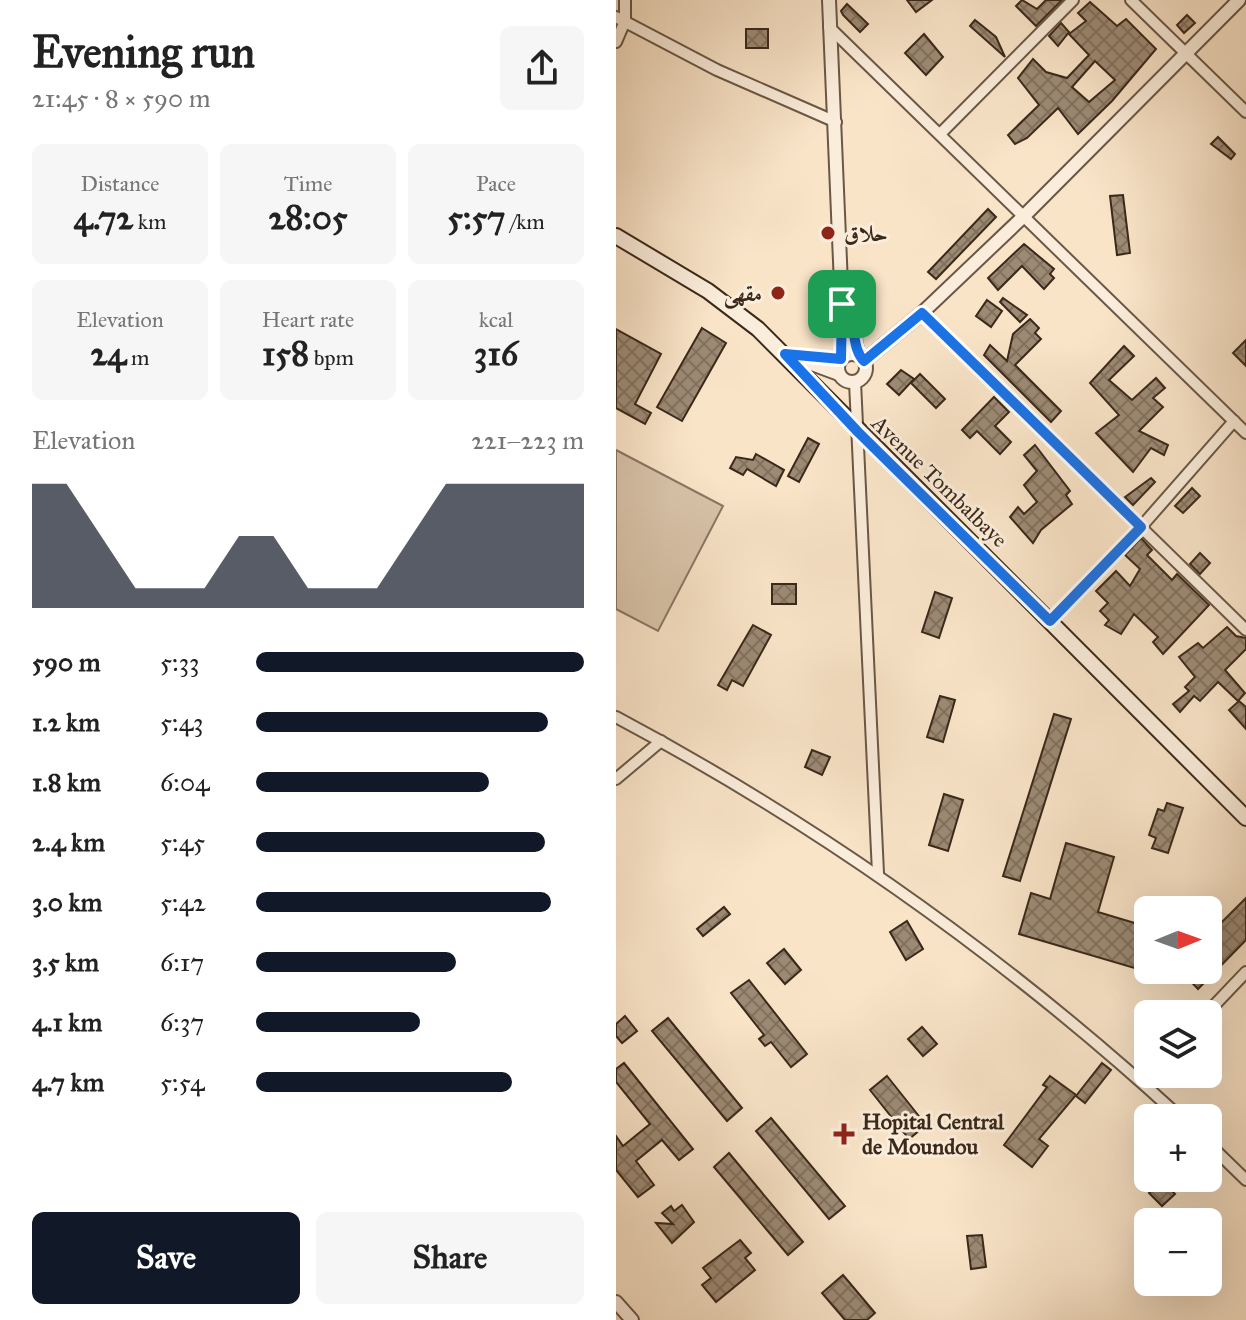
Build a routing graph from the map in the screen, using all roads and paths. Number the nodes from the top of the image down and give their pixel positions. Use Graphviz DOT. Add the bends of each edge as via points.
graph roads {
  1 [pos="625,0"];
  2 [pos="829,0"];
  3 [pos="1073,0"];
  4 [pos="1131,0"];
  5 [pos="1239,0"];
  6 [pos="620,19"];
  7 [pos="829,27"];
  8 [pos="616,42"];
  9 [pos="1186,54"];
  10 [pos="1246,112"];
  11 [pos="836,122"];
  12 [pos="940,134"];
  13 [pos="1025,215"];
  14 [pos="616,236"];
  15 [pos="842,304"];
  16 [pos="922,313"];
  17 [pos="791,355"];
  18 [pos="842,358"];
  19 [pos="861,358"];
  20 [pos="839,374"];
  21 [pos="855,382"];
  22 [pos="1234,421"];
  23 [pos="858,432"];
  24 [pos="1246,433"];
  25 [pos="1141,527"];
  26 [pos="1050,621"];
  27 [pos="1246,630"];
  28 [pos="616,717"];
  29 [pos="661,741"];
  30 [pos="616,779"];
  31 [pos="1246,818"];
  32 [pos="878,873"];
  33 [pos="1246,972"];
  34 [pos="1219,1000"];
  35 [pos="1134,1069"];
  36 [pos="1155,1088"];
  37 [pos="1169,1104"];
  38 [pos="1222,1157"];
  39 [pos="1246,1180"];
  40 [pos="616,1302"];
  41 [pos="632,1320"];
  1 -- 6 [label="street"];
  2 -- 7 [label="street"];
  3 -- 12 [label="street"];
  4 -- 9 [label="street"];
  5 -- 9 [label="street"];
  6 -- 8 [label="street"];
  6 -- 11 [label="street" via="717,70"];
  7 -- 11 [label="street"];
  7 -- 12 [label="street"];
  9 -- 10 [label="street"];
  9 -- 13 [label="street"];
  11 -- 15 [label="street"];
  12 -- 13 [label="street"];
  13 -- 16 [label="street"];
  13 -- 22 [label="street"];
  14 -- 17 [label="main road, Avenue Tombalbaye" via="708,291"];
  15 -- 18 [label="street"];
  15 -- 19 [label="street" via="850,313"];
  16 -- 19 [label="street"];
  16 -- 25 [label="street"];
  17 -- 18 [label="street"];
  17 -- 20 [label="street"];
  17 -- 23 [label="main road, Avenue Tombalbaye"];
  18 -- 19 [label="street"];
  18 -- 20 [label="street"];
  19 -- 21 [label="street" via="865,373"];
  20 -- 21 [label="street"];
  21 -- 23 [label="street"];
  22 -- 24 [label="street"];
  22 -- 25 [label="street"];
  23 -- 26 [label="main road, Avenue Tombalbaye"];
  23 -- 32 [label="street"];
  25 -- 26 [label="street"];
  25 -- 27 [label="street"];
  26 -- 31 [label="main road, Avenue Tombalbaye"];
  28 -- 29 [label="street"];
  29 -- 30 [label="street"];
  29 -- 32 [label="street"];
  32 -- 35 [label="street"];
  33 -- 34 [label="street"];
  36 -- 37 [label="street"];
  38 -- 39 [label="street"];
  40 -- 41 [label="street"];
}
